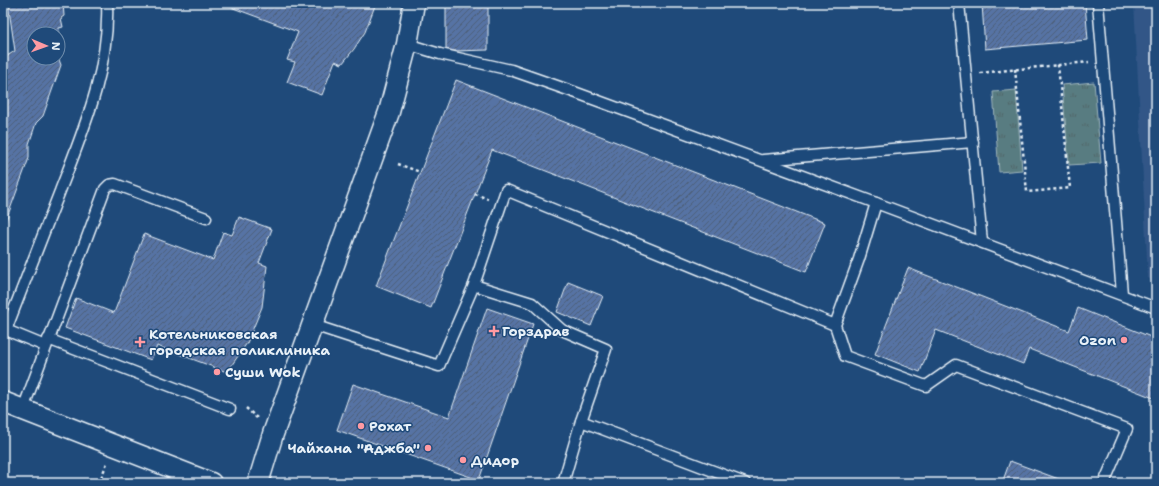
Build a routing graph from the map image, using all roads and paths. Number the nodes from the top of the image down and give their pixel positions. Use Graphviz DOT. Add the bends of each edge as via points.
graph roads {
  1 [pos="107,3"];
  2 [pos="414,3"];
  3 [pos="959,3"];
  4 [pos="1098,3"];
  5 [pos="408,44"];
  6 [pos="1096,61"];
  7 [pos="1058,65"];
  8 [pos="1015,69"];
  9 [pos="986,72"];
  10 [pos="973,142"];
  11 [pos="759,161"];
  12 [pos="398,164"];
  13 [pos="420,172"];
  14 [pos="876,203"];
  15 [pos="206,218"];
  16 [pos="982,242"];
  17 [pos="474,285"];
  18 [pos="1122,294"];
  19 [pos="1156,308"];
  20 [pos="313,325"];
  21 [pos="835,325"];
  22 [pos="4,330"];
  23 [pos="47,342"];
  24 [pos="3,402"];
  25 [pos="244,406"];
  26 [pos="23,409"];
  27 [pos="230,409"];
  28 [pos="581,421"];
  29 [pos="260,422"];
  30 [pos="108,458"];
  31 [pos="99,483"];
  32 [pos="211,483"];
  33 [pos="258,483"];
  34 [pos="563,483"];
  35 [pos="745,483"];
  36 [pos="1104,483"];
  1 -- 22 [label="lane" via="105,44 87,120"];
  2 -- 5 [label="street"];
  3 -- 10 [label="lane"];
  4 -- 18 [label="lane"];
  5 -- 11 [label="lane" via="511,70"];
  5 -- 20 [label="street" via="389,112"];
  6 -- 7 [label="path"];
  7 -- 8 [label="path"];
  7 -- 8 [label="path" via="1070,188 1034,192 1027,192"];
  8 -- 9 [label="path"];
  10 -- 11 [label="lane"];
  10 -- 16 [label="lane"];
  11 -- 14 [label="lane"];
  12 -- 13 [label="path"];
  14 -- 16 [label="lane"];
  14 -- 21 [label="lane"];
  15 -- 23 [label="lane" via="109,184"];
  16 -- 18 [label="lane"];
  17 -- 20 [label="lane" via="439,366"];
  17 -- 21 [label="lane" via="506,190"];
  17 -- 28 [label="lane" via="532,303 562,330 606,349"];
  18 -- 19 [label="lane"];
  20 -- 33 [label="street"];
  21 -- 36 [label="lane" via="845,356 926,386 956,364 1127,429"];
  22 -- 23 [label="lane"];
  23 -- 26 [label="lane"];
  23 -- 27 [label="lane"];
  24 -- 26 [label="street"];
  25 -- 29 [label="path"];
  26 -- 32 [label="street"];
  28 -- 34 [label="lane"];
  28 -- 35 [label="lane"];
  30 -- 31 [label="path"];
}
